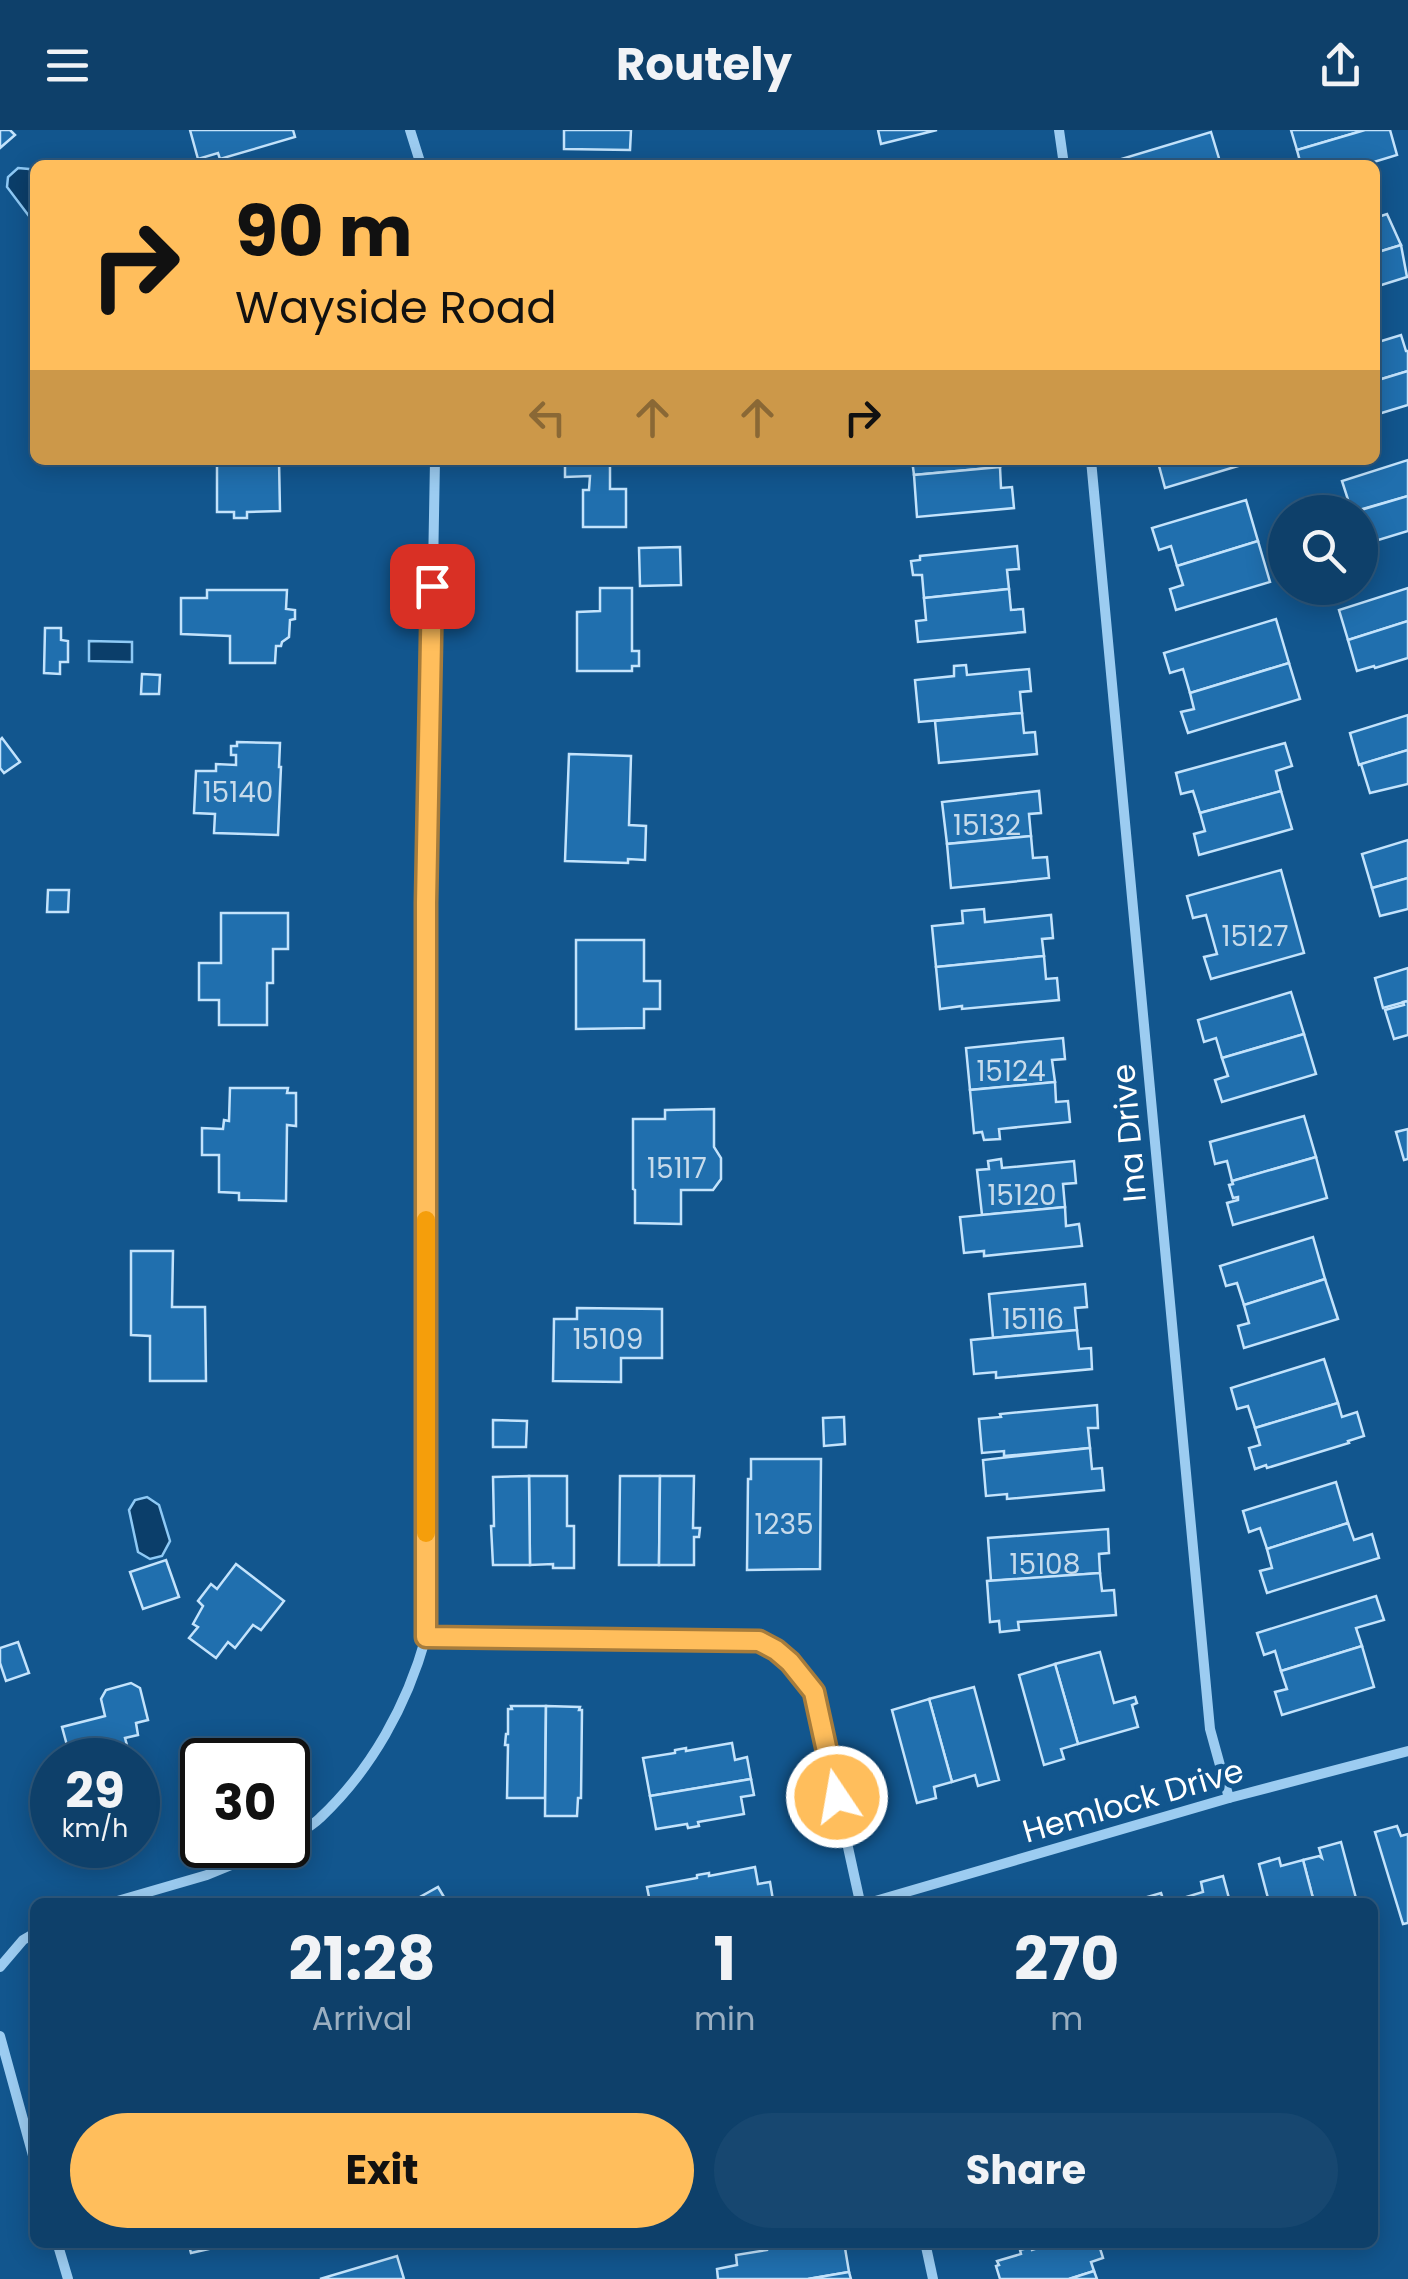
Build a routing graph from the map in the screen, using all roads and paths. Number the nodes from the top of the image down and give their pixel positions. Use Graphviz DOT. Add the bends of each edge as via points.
graph roads {
  1 [pos="410,130"];
  2 [pos="1059,130"];
  3 [pos="419,160"];
  4 [pos="1063,160"];
  5 [pos="434,465"];
  6 [pos="1092,465"];
  7 [pos="426,1637"];
  8 [pos="1408,1751"];
  9 [pos="1229,1798"];
  10 [pos="310,1826"];
  11 [pos="224,1868"];
  12 [pos="128,1898"];
  13 [pos="859,1898"];
  14 [pos="886,1898"];
  15 [pos="30,1937"];
  16 [pos="0,1967"];
  17 [pos="0,2036"];
  18 [pos="30,2145"];
  19 [pos="59,2248"];
  20 [pos="927,2248"];
  21 [pos="68,2279"];
  22 [pos="933,2279"];
  1 -- 3 [label="street"];
  2 -- 4 [label="street"];
  5 -- 7 [label="street"];
  6 -- 9 [label="street, Ina Drive" via="1210,1729"];
  7 -- 10 [label="street" via="414,1679 385,1735 354,1781"];
  7 -- 13 [label="street" via="759,1641 776,1650 814,1692"];
  8 -- 9 [label="street, Hemlock Drive"];
  9 -- 14 [label="street, Hemlock Drive"];
  11 -- 12 [label="street"];
  15 -- 16 [label="street"];
  17 -- 18 [label="street"];
  19 -- 21 [label="street"];
  20 -- 22 [label="street"];
}
